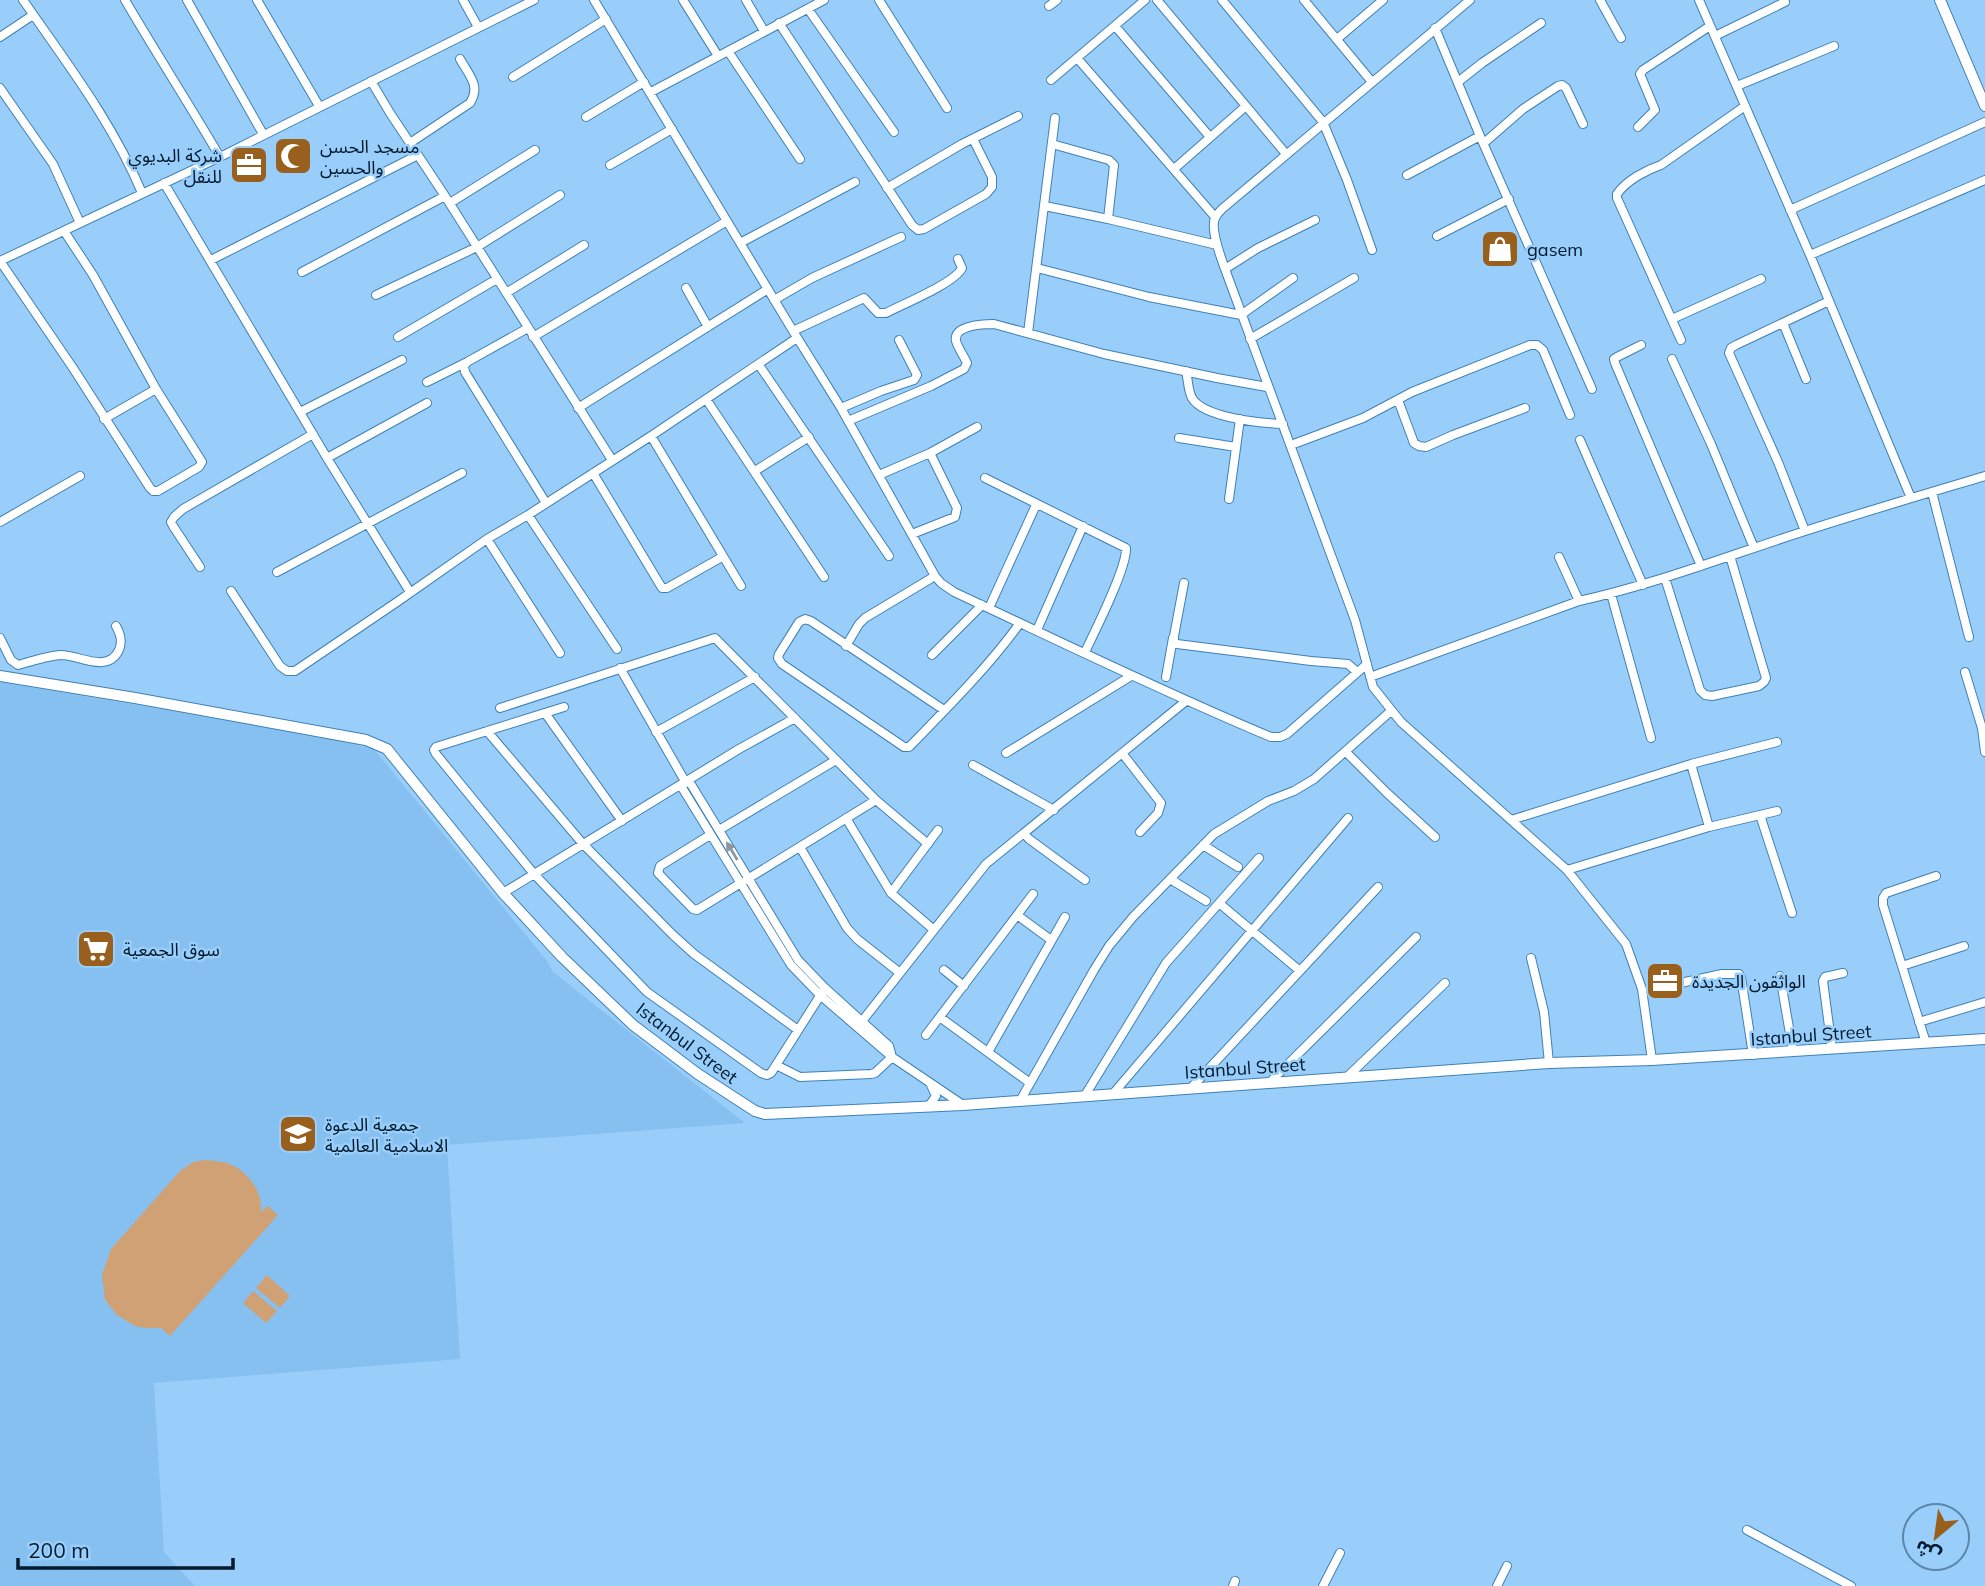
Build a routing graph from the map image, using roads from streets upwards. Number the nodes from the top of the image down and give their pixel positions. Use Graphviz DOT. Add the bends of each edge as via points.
graph roads {
  1 [pos="23,0"];
  2 [pos="125,0"];
  3 [pos="187,0"];
  4 [pos="257,0"];
  5 [pos="463,0"];
  6 [pos="534,0"];
  7 [pos="594,0"];
  8 [pos="683,0"];
  9 [pos="746,0"];
  10 [pos="824,0"];
  11 [pos="878,0"];
  12 [pos="1145,0"];
  13 [pos="1157,0"];
  14 [pos="1222,0"];
  15 [pos="1304,0"];
  16 [pos="1383,0"];
  17 [pos="1470,0"];
  18 [pos="1600,0"];
  19 [pos="1699,0"];
  20 [pos="1940,0"];
  21 [pos="1785,2"];
  22 [pos="810,5"];
  23 [pos="33,15"];
  24 [pos="606,19"];
  25 [pos="779,23"];
  26 [pos="1541,23"];
  27 [pos="1115,26"];
  28 [pos="1710,26"];
  29 [pos="478,27"];
  30 [pos="1435,28"];
  31 [pos="765,31"];
  32 [pos="1715,36"];
  33 [pos="0,37"];
  34 [pos="1620,38"];
  35 [pos="1337,39"];
  36 [pos="1834,46"];
  37 [pos="728,51"];
  38 [pos="718,57"];
  39 [pos="1077,58"];
  40 [pos="460,59"];
  41 [pos="513,77"];
  42 [pos="1051,80"];
  43 [pos="371,81"];
  44 [pos="645,82"];
  45 [pos="1372,82"];
  46 [pos="1458,82"];
  47 [pos="1737,86"];
  48 [pos="0,88"];
  49 [pos="651,92"];
  50 [pos="319,106"];
  51 [pos="1246,106"];
  52 [pos="1745,106"];
  53 [pos="1985,106"];
  54 [pos="947,108"];
  55 [pos="1018,116"];
  56 [pos="586,117"];
  57 [pos="1055,118"];
  58 [pos="1323,122"];
  59 [pos="1985,122"];
  60 [pos="1583,124"];
  61 [pos="1638,127"];
  62 [pos="672,129"];
  63 [pos="894,132"];
  64 [pos="263,134"];
  65 [pos="1210,137"];
  66 [pos="973,139"];
  67 [pos="1482,139"];
  68 [pos="410,143"];
  69 [pos="1052,144"];
  70 [pos="535,150"];
  71 [pos="1286,154"];
  72 [pos="418,155"];
  73 [pos="220,157"];
  74 [pos="800,159"];
  75 [pos="610,165"];
  76 [pos="1174,169"];
  77 [pos="1407,175"];
  78 [pos="1985,180"];
  79 [pos="855,182"];
  80 [pos="164,183"];
  81 [pos="887,188"];
  82 [pos="142,193"];
  83 [pos="559,195"];
  84 [pos="1509,199"];
  85 [pos="447,200"];
  86 [pos="1045,206"];
  87 [pos="1790,210"];
  88 [pos="1215,217"];
  89 [pos="1108,219"];
  90 [pos="1315,220"];
  91 [pos="727,221"];
  92 [pos="80,223"];
  93 [pos="64,231"];
  94 [pos="1437,236"];
  95 [pos="901,237"];
  96 [pos="740,243"];
  97 [pos="584,245"];
  98 [pos="1217,245"];
  99 [pos="477,247"];
  100 [pos="1372,250"];
  101 [pos="1810,254"];
  102 [pos="958,259"];
  103 [pos="211,260"];
  104 [pos="0,261"];
  105 [pos="1037,268"];
  106 [pos="1224,269"];
  107 [pos="302,272"];
  108 [pos="1293,278"];
  109 [pos="1354,278"];
  110 [pos="497,279"];
  111 [pos="1761,279"];
  112 [pos="686,288"];
  113 [pos="768,289"];
  114 [pos="506,293"];
  115 [pos="376,295"];
  116 [pos="774,300"];
  117 [pos="1829,301"];
  118 [pos="1241,315"];
  119 [pos="1672,319"];
  120 [pos="1783,323"];
  121 [pos="708,327"];
  122 [pos="528,328"];
  123 [pos="1028,333"];
  124 [pos="795,335"];
  125 [pos="398,337"];
  126 [pos="533,337"];
  127 [pos="1250,339"];
  128 [pos="899,340"];
  129 [pos="1681,340"];
  130 [pos="1642,345"];
  131 [pos="1672,359"];
  132 [pos="402,360"];
  133 [pos="467,362"];
  134 [pos="759,365"];
  135 [pos="1186,371"];
  136 [pos="1805,379"];
  137 [pos="427,382"];
  138 [pos="1267,387"];
  139 [pos="156,389"];
  140 [pos="1592,389"];
  141 [pos="706,399"];
  142 [pos="1398,400"];
  143 [pos="427,403"];
  144 [pos="578,408"];
  145 [pos="841,408"];
  146 [pos="1525,408"];
  147 [pos="300,412"];
  148 [pos="1570,415"];
  149 [pos="104,419"];
  150 [pos="1240,419"];
  151 [pos="848,421"];
  152 [pos="1283,424"];
  153 [pos="977,427"];
  154 [pos="313,434"];
  155 [pos="651,436"];
  156 [pos="809,437"];
  157 [pos="1179,438"];
  158 [pos="1580,440"];
  159 [pos="1291,445"];
  160 [pos="1236,447"];
  161 [pos="930,453"];
  162 [pos="327,458"];
  163 [pos="612,460"];
  164 [pos="755,471"];
  165 [pos="593,472"];
  166 [pos="462,473"];
  167 [pos="879,475"];
  168 [pos="80,476"];
  169 [pos="1985,476"];
  170 [pos="985,478"];
  171 [pos="1932,492"];
  172 [pos="1911,498"];
  173 [pos="1229,499"];
  174 [pos="546,503"];
  175 [pos="1036,505"];
  176 [pos="528,515"];
  177 [pos="0,522"];
  178 [pos="369,524"];
  179 [pos="1083,526"];
  180 [pos="1805,531"];
  181 [pos="912,534"];
  182 [pos="487,539"];
  183 [pos="1754,548"];
  184 [pos="888,556"];
  185 [pos="1730,556"];
  186 [pos="722,557"];
  187 [pos="1559,557"];
  188 [pos="1701,566"];
  189 [pos="200,567"];
  190 [pos="277,572"];
  191 [pos="934,576"];
  192 [pos="824,577"];
  193 [pos="1665,578"];
  194 [pos="1184,583"];
  195 [pos="1643,585"];
  196 [pos="741,586"];
  197 [pos="231,591"];
  198 [pos="410,592"];
  199 [pos="1611,594"];
  200 [pos="1579,601"];
  201 [pos="986,606"];
  202 [pos="1020,623"];
  203 [pos="116,626"];
  204 [pos="1037,630"];
  205 [pos="1174,636"];
  206 [pos="1969,637"];
  207 [pos="0,638"];
  208 [pos="846,646"];
  209 [pos="617,649"];
  210 [pos="1085,652"];
  211 [pos="560,653"];
  212 [pos="932,655"];
  213 [pos="1367,664"];
  214 [pos="620,668"];
  215 [pos="1357,671"];
  216 [pos="1965,672"];
  217 [pos="0,676"];
  218 [pos="1131,676"];
  219 [pos="755,677"];
  220 [pos="1166,677"];
  221 [pos="1370,677"];
  222 [pos="1186,701"];
  223 [pos="564,707"];
  224 [pos="500,708"];
  225 [pos="944,710"];
  226 [pos="1391,711"];
  227 [pos="545,713"];
  228 [pos="795,718"];
  229 [pos="1984,728"];
  230 [pos="487,731"];
  231 [pos="656,732"];
  232 [pos="1651,738"];
  233 [pos="1777,742"];
  234 [pos="1346,752"];
  235 [pos="1985,752"];
  236 [pos="1006,753"];
  237 [pos="1122,753"];
  238 [pos="836,760"];
  239 [pos="1691,764"];
  240 [pos="973,765"];
  241 [pos="685,783"];
  242 [pos="876,800"];
  243 [pos="1054,810"];
  244 [pos="1777,811"];
  245 [pos="1759,815"];
  246 [pos="846,818"];
  247 [pos="1348,818"];
  248 [pos="1511,820"];
  249 [pos="622,821"];
  250 [pos="1709,827"];
  251 [pos="719,830"];
  252 [pos="937,830"];
  253 [pos="1140,832"];
  254 [pos="1024,833"];
  255 [pos="710,835"];
  256 [pos="1435,838"];
  257 [pos="583,844"];
  258 [pos="928,844"];
  259 [pos="1203,845"];
  260 [pos="800,847"];
  261 [pos="1259,858"];
  262 [pos="1238,867"];
  263 [pos="1567,870"];
  264 [pos="534,874"];
  265 [pos="1936,876"];
  266 [pos="1170,879"];
  267 [pos="1085,880"];
  268 [pos="744,881"];
  269 [pos="1378,887"];
  270 [pos="503,893"];
  271 [pos="891,893"];
  272 [pos="1033,894"];
  273 [pos="1206,901"];
  274 [pos="1219,903"];
  275 [pos="1792,913"];
  276 [pos="1017,915"];
  277 [pos="1065,916"];
  278 [pos="934,930"];
  279 [pos="1251,930"];
  280 [pos="1416,937"];
  281 [pos="1051,940"];
  282 [pos="1965,946"];
  283 [pos="1531,958"];
  284 [pos="1902,966"];
  285 [pos="944,970"];
  286 [pos="1300,971"];
  287 [pos="900,973"];
  288 [pos="1843,973"];
  289 [pos="1780,976"];
  290 [pos="1445,983"];
  291 [pos="1676,984"];
  292 [pos="964,986"];
  293 [pos="822,991"];
  294 [pos="1985,1002"];
  295 [pos="941,1017"];
  296 [pos="1919,1022"];
  297 [pos="860,1025"];
  298 [pos="798,1030"];
  299 [pos="926,1035"];
  300 [pos="1985,1039"];
  301 [pos="1926,1044"];
  302 [pos="1832,1049"];
  303 [pos="1793,1051"];
  304 [pos="988,1052"];
  305 [pos="1753,1055"];
  306 [pos="892,1057"];
  307 [pos="1652,1060"];
  308 [pos="1549,1063"];
  309 [pos="776,1065"];
  310 [pos="1347,1077"];
  311 [pos="1270,1082"];
  312 [pos="1030,1083"];
  313 [pos="931,1085"];
  314 [pos="1191,1088"];
  315 [pos="1112,1095"];
  316 [pos="1084,1097"];
  317 [pos="1020,1101"];
  318 [pos="963,1105"];
  319 [pos="928,1107"];
  320 [pos="1747,1530"];
  321 [pos="1339,1553"];
  322 [pos="1507,1566"];
  323 [pos="1323,1586"];
  324 [pos="1497,1586"];
  325 [pos="1851,1586"];
  1 -- 23 [label="street"];
  2 -- 73 [label="street"];
  3 -- 64 [label="street"];
  4 -- 50 [label="street"];
  5 -- 29 [label="street"];
  6 -- 29 [label="street"];
  7 -- 24 [label="street"];
  8 -- 38 [label="street"];
  9 -- 31 [label="street"];
  10 -- 22 [label="street"];
  11 -- 54 [label="street"];
  12 -- 27 [label="street"];
  13 -- 51 [label="street"];
  14 -- 58 [label="street"];
  15 -- 35 [label="street"];
  16 -- 35 [label="street"];
  17 -- 30 [label="street"];
  18 -- 34 [label="street"];
  19 -- 28 [label="street"];
  20 -- 53 [label="street"];
  21 -- 32 [label="street"];
  22 -- 25 [label="street"];
  22 -- 63 [label="street"];
  23 -- 33 [label="street"];
  23 -- 82 [label="street" via="98,110 129,161"];
  24 -- 41 [label="street"];
  24 -- 44 [label="street"];
  25 -- 31 [label="street"];
  25 -- 81 [label="street"];
  26 -- 46 [label="street"];
  27 -- 39 [label="street"];
  27 -- 65 [label="street"];
  28 -- 32 [label="street"];
  28 -- 61 [label="street" via="1640,74 1655,110"];
  29 -- 43 [label="street"];
  30 -- 45 [label="street"];
  30 -- 46 [label="street"];
  31 -- 37 [label="street"];
  32 -- 47 [label="street"];
  35 -- 45 [label="street"];
  36 -- 47 [label="street"];
  37 -- 38 [label="street"];
  37 -- 74 [label="street"];
  38 -- 49 [label="street"];
  39 -- 42 [label="street"];
  39 -- 76 [label="street"];
  40 -- 68 [label="street" via="475,95"];
  43 -- 50 [label="street"];
  43 -- 68 [label="street"];
  44 -- 49 [label="street"];
  44 -- 56 [label="street"];
  45 -- 58 [label="street"];
  46 -- 67 [label="street"];
  47 -- 52 [label="street"];
  48 -- 92 [label="street" via="53,164"];
  49 -- 62 [label="street"];
  50 -- 64 [label="street"];
  51 -- 65 [label="street"];
  51 -- 71 [label="street"];
  52 -- 87 [label="street"];
  52 -- 119 [label="street" via="1617,194"];
  55 -- 66 [label="street"];
  57 -- 69 [label="street"];
  58 -- 71 [label="street"];
  58 -- 100 [label="street"];
  59 -- 87 [label="street"];
  60 -- 67 [label="street" via="1562,85"];
  62 -- 75 [label="street"];
  62 -- 91 [label="street"];
  64 -- 73 [label="street"];
  65 -- 76 [label="street"];
  66 -- 81 [label="street"];
  66 -- 81 [label="street" via="992,177 986,194 918,230"];
  67 -- 77 [label="street"];
  67 -- 84 [label="street"];
  68 -- 72 [label="street"];
  69 -- 86 [label="street"];
  69 -- 89 [label="street" via="1115,165"];
  70 -- 85 [label="street"];
  71 -- 88 [label="street"];
  72 -- 85 [label="street"];
  72 -- 103 [label="street"];
  73 -- 80 [label="street"];
  76 -- 88 [label="street"];
  78 -- 101 [label="street"];
  79 -- 96 [label="street"];
  80 -- 82 [label="street"];
  80 -- 103 [label="street"];
  82 -- 92 [label="street"];
  83 -- 99 [label="street"];
  84 -- 94 [label="street"];
  84 -- 140 [label="street"];
  85 -- 99 [label="street"];
  85 -- 107 [label="street"];
  86 -- 89 [label="street"];
  86 -- 105 [label="street"];
  87 -- 101 [label="street"];
  88 -- 98 [label="street"];
  89 -- 98 [label="street"];
  90 -- 106 [label="street"];
  91 -- 96 [label="street"];
  91 -- 126 [label="street"];
  92 -- 93 [label="street"];
  93 -- 104 [label="street"];
  93 -- 139 [label="street"];
  95 -- 116 [label="street"];
  96 -- 113 [label="street"];
  97 -- 114 [label="street"];
  98 -- 106 [label="street"];
  99 -- 110 [label="street"];
  99 -- 115 [label="street"];
  101 -- 117 [label="street"];
  102 -- 124 [label="street" via="960,273 886,313 878,313 864,298"];
  103 -- 147 [label="street"];
  104 -- 149 [label="street"];
  105 -- 118 [label="street"];
  105 -- 123 [label="street"];
  106 -- 118 [label="street"];
  108 -- 118 [label="street"];
  109 -- 127 [label="street"];
  110 -- 114 [label="street"];
  110 -- 125 [label="street"];
  111 -- 119 [label="street"];
  112 -- 121 [label="street"];
  113 -- 116 [label="street"];
  113 -- 121 [label="street"];
  114 -- 122 [label="street"];
  116 -- 124 [label="street"];
  117 -- 120 [label="street"];
  117 -- 172 [label="street"];
  118 -- 127 [label="street"];
  119 -- 129 [label="street"];
  120 -- 136 [label="street"];
  120 -- 180 [label="street" via="1736,345 1729,353"];
  121 -- 144 [label="street"];
  122 -- 126 [label="street"];
  122 -- 133 [label="street"];
  123 -- 135 [label="street" via="1104,355"];
  123 -- 151 [label="street" via="994,324 958,332 956,342 967,363 964,369"];
  124 -- 134 [label="street"];
  124 -- 145 [label="street"];
  126 -- 144 [label="street"];
  127 -- 138 [label="street"];
  128 -- 145 [label="street" via="916,369 914,380"];
  130 -- 188 [label="street" via="1617,356 1615,363"];
  131 -- 183 [label="street"];
  132 -- 147 [label="street"];
  133 -- 137 [label="street"];
  133 -- 174 [label="street" via="465,372"];
  134 -- 141 [label="street"];
  134 -- 156 [label="street"];
  135 -- 138 [label="street"];
  135 -- 150 [label="street" via="1191,397 1200,407"];
  138 -- 152 [label="street"];
  139 -- 149 [label="street"];
  139 -- 149 [label="street" via="202,462 158,491 150,488"];
  141 -- 155 [label="street"];
  141 -- 164 [label="street"];
  142 -- 146 [label="street" via="1415,443 1426,447"];
  142 -- 148 [label="street" via="1537,345 1544,351"];
  142 -- 159 [label="street"];
  143 -- 162 [label="street"];
  144 -- 163 [label="street"];
  145 -- 151 [label="street"];
  147 -- 154 [label="street"];
  150 -- 152 [label="street"];
  150 -- 160 [label="street"];
  151 -- 167 [label="street"];
  152 -- 159 [label="street"];
  153 -- 161 [label="street"];
  154 -- 162 [label="street"];
  154 -- 189 [label="street" via="174,517 173,526"];
  155 -- 163 [label="street"];
  155 -- 186 [label="street"];
  156 -- 164 [label="street"];
  156 -- 184 [label="street"];
  157 -- 160 [label="street"];
  158 -- 195 [label="street"];
  159 -- 213 [label="street"];
  160 -- 173 [label="street"];
  161 -- 167 [label="street"];
  161 -- 181 [label="street" via="957,508 955,517"];
  162 -- 178 [label="street"];
  163 -- 165 [label="street"];
  164 -- 192 [label="street"];
  165 -- 174 [label="street"];
  165 -- 186 [label="street" via="662,588"];
  166 -- 178 [label="street"];
  167 -- 181 [label="street"];
  168 -- 177 [label="street"];
  169 -- 171 [label="street"];
  170 -- 175 [label="street"];
  171 -- 172 [label="street"];
  171 -- 206 [label="street"];
  172 -- 180 [label="street"];
  174 -- 176 [label="street"];
  175 -- 179 [label="street"];
  175 -- 201 [label="street"];
  176 -- 182 [label="street"];
  176 -- 209 [label="street"];
  178 -- 190 [label="street"];
  178 -- 198 [label="street"];
  179 -- 204 [label="street"];
  179 -- 210 [label="street" via="1124,545 1127,552"];
  180 -- 183 [label="street"];
  181 -- 191 [label="street"];
  182 -- 198 [label="street"];
  182 -- 211 [label="street"];
  183 -- 185 [label="street"];
  185 -- 188 [label="street"];
  185 -- 193 [label="street" via="1766,678 1759,686 1712,696 1700,690"];
  186 -- 196 [label="street"];
  187 -- 200 [label="street"];
  188 -- 193 [label="street"];
  191 -- 201 [label="street" via="954,592"];
  191 -- 208 [label="street" via="865,618"];
  193 -- 195 [label="street"];
  194 -- 205 [label="street"];
  195 -- 199 [label="street"];
  197 -- 198 [label="street" via="287,671 303,666"];
  199 -- 200 [label="street"];
  199 -- 232 [label="street"];
  200 -- 221 [label="street"];
  201 -- 202 [label="street"];
  201 -- 212 [label="street"];
  202 -- 204 [label="street"];
  202 -- 225 [label="street"];
  203 -- 207 [label="street" via="121,645 105,662 60,655 18,665"];
  204 -- 210 [label="street"];
  205 -- 215 [label="street" via="1180,645 1348,664"];
  205 -- 220 [label="street"];
  208 -- 225 [label="street"];
  208 -- 225 [label="street" via="805,619 799,621 778,659 904,747"];
  210 -- 218 [label="street"];
  213 -- 215 [label="street"];
  213 -- 221 [label="street"];
  214 -- 219 [label="street" via="715,638"];
  214 -- 224 [label="street"];
  214 -- 231 [label="street"];
  215 -- 222 [label="street" via="1280,737 1270,737"];
  216 -- 229 [label="street"];
  217 -- 270 [label="street, Istanbul Street" via="379,745 387,749"];
  218 -- 222 [label="street"];
  218 -- 236 [label="street"];
  219 -- 228 [label="street"];
  219 -- 231 [label="street"];
  221 -- 226 [label="street"];
  222 -- 237 [label="street"];
  223 -- 227 [label="street"];
  226 -- 234 [label="street"];
  226 -- 248 [label="street"];
  227 -- 230 [label="street"];
  227 -- 249 [label="street"];
  228 -- 238 [label="street"];
  228 -- 241 [label="street"];
  229 -- 235 [label="street"];
  230 -- 257 [label="street"];
  230 -- 264 [label="street" via="436,747 436,754"];
  231 -- 241 [label="street"];
  233 -- 239 [label="street"];
  234 -- 256 [label="street"];
  234 -- 259 [label="street" via="1314,779 1268,801"];
  237 -- 243 [label="street"];
  237 -- 253 [label="street" via="1161,803"];
  238 -- 242 [label="street"];
  238 -- 251 [label="street"];
  239 -- 248 [label="street"];
  239 -- 250 [label="street"];
  240 -- 243 [label="street"];
  241 -- 249 [label="street"];
  241 -- 251 [label="street"];
  241 -- 255 [label="street"];
  242 -- 246 [label="street"];
  242 -- 258 [label="street"];
  243 -- 254 [label="street"];
  244 -- 245 [label="street"];
  245 -- 250 [label="street"];
  245 -- 275 [label="street"];
  246 -- 260 [label="street"];
  246 -- 271 [label="street"];
  247 -- 279 [label="street"];
  248 -- 263 [label="street"];
  249 -- 257 [label="street"];
  250 -- 263 [label="street"];
  268 -- 251 [label="street, one-way"];
  252 -- 258 [label="street"];
  254 -- 267 [label="street"];
  254 -- 278 [label="street" via="985,864"];
  255 -- 268 [label="street"];
  255 -- 268 [label="street" via="660,866 658,873 697,910"];
  257 -- 264 [label="street"];
  257 -- 298 [label="street" via="694,954"];
  258 -- 271 [label="street"];
  259 -- 262 [label="street"];
  259 -- 266 [label="street"];
  260 -- 268 [label="street"];
  260 -- 287 [label="street" via="847,928"];
  261 -- 274 [label="street"];
  263 -- 307 [label="street" via="1631,953 1645,1002"];
  264 -- 270 [label="street"];
  264 -- 309 [label="street" via="647,992 761,1073 771,1073"];
  265 -- 284 [label="street" via="1886,893 1884,898"];
  266 -- 273 [label="street"];
  266 -- 312 [label="street" via="1110,946"];
  268 -- 293 [label="street" via="791,965"];
  269 -- 286 [label="street"];
  270 -- 319 [label="street, Istanbul Street" via="633,1025 755,1111 781,1115"];
  271 -- 278 [label="street"];
  272 -- 276 [label="street"];
  274 -- 279 [label="street"];
  274 -- 316 [label="street" via="1166,963"];
  276 -- 281 [label="street"];
  276 -- 292 [label="street"];
  277 -- 281 [label="street"];
  278 -- 287 [label="street"];
  279 -- 286 [label="street"];
  279 -- 315 [label="street"];
  280 -- 311 [label="street"];
  281 -- 304 [label="street"];
  282 -- 284 [label="street"];
  283 -- 308 [label="street" via="1544,1012"];
  284 -- 296 [label="street"];
  285 -- 292 [label="street"];
  286 -- 314 [label="street"];
  287 -- 297 [label="street"];
  288 -- 302 [label="street" via="1823,981"];
  289 -- 303 [label="street"];
  290 -- 310 [label="street"];
  291 -- 305 [label="street" via="1739,974"];
  292 -- 295 [label="street"];
  293 -- 297 [label="street"];
  293 -- 298 [label="street"];
  294 -- 296 [label="street"];
  295 -- 299 [label="street"];
  295 -- 304 [label="street"];
  296 -- 301 [label="street"];
  297 -- 306 [label="street" via="889,1046"];
  298 -- 309 [label="street"];
  300 -- 301 [label="street, Istanbul Street"];
  301 -- 302 [label="street, Istanbul Street"];
  302 -- 303 [label="street, Istanbul Street"];
  303 -- 305 [label="street, Istanbul Street"];
  304 -- 312 [label="street"];
  305 -- 307 [label="street, Istanbul Street"];
  306 -- 309 [label="street" via="871,1074 800,1077"];
  306 -- 313 [label="street"];
  307 -- 308 [label="street, Istanbul Street"];
  308 -- 310 [label="street, Istanbul Street"];
  310 -- 311 [label="street, Istanbul Street"];
  311 -- 314 [label="street, Istanbul Street"];
  312 -- 317 [label="street"];
  313 -- 318 [label="street"];
  313 -- 319 [label="street" via="936,1096"];
  314 -- 315 [label="street, Istanbul Street"];
  315 -- 316 [label="street, Istanbul Street"];
  316 -- 317 [label="street, Istanbul Street"];
  317 -- 318 [label="street, Istanbul Street"];
  318 -- 319 [label="street, Istanbul Street"];
  320 -- 325 [label="street"];
  321 -- 323 [label="street"];
  322 -- 324 [label="street"];
}
